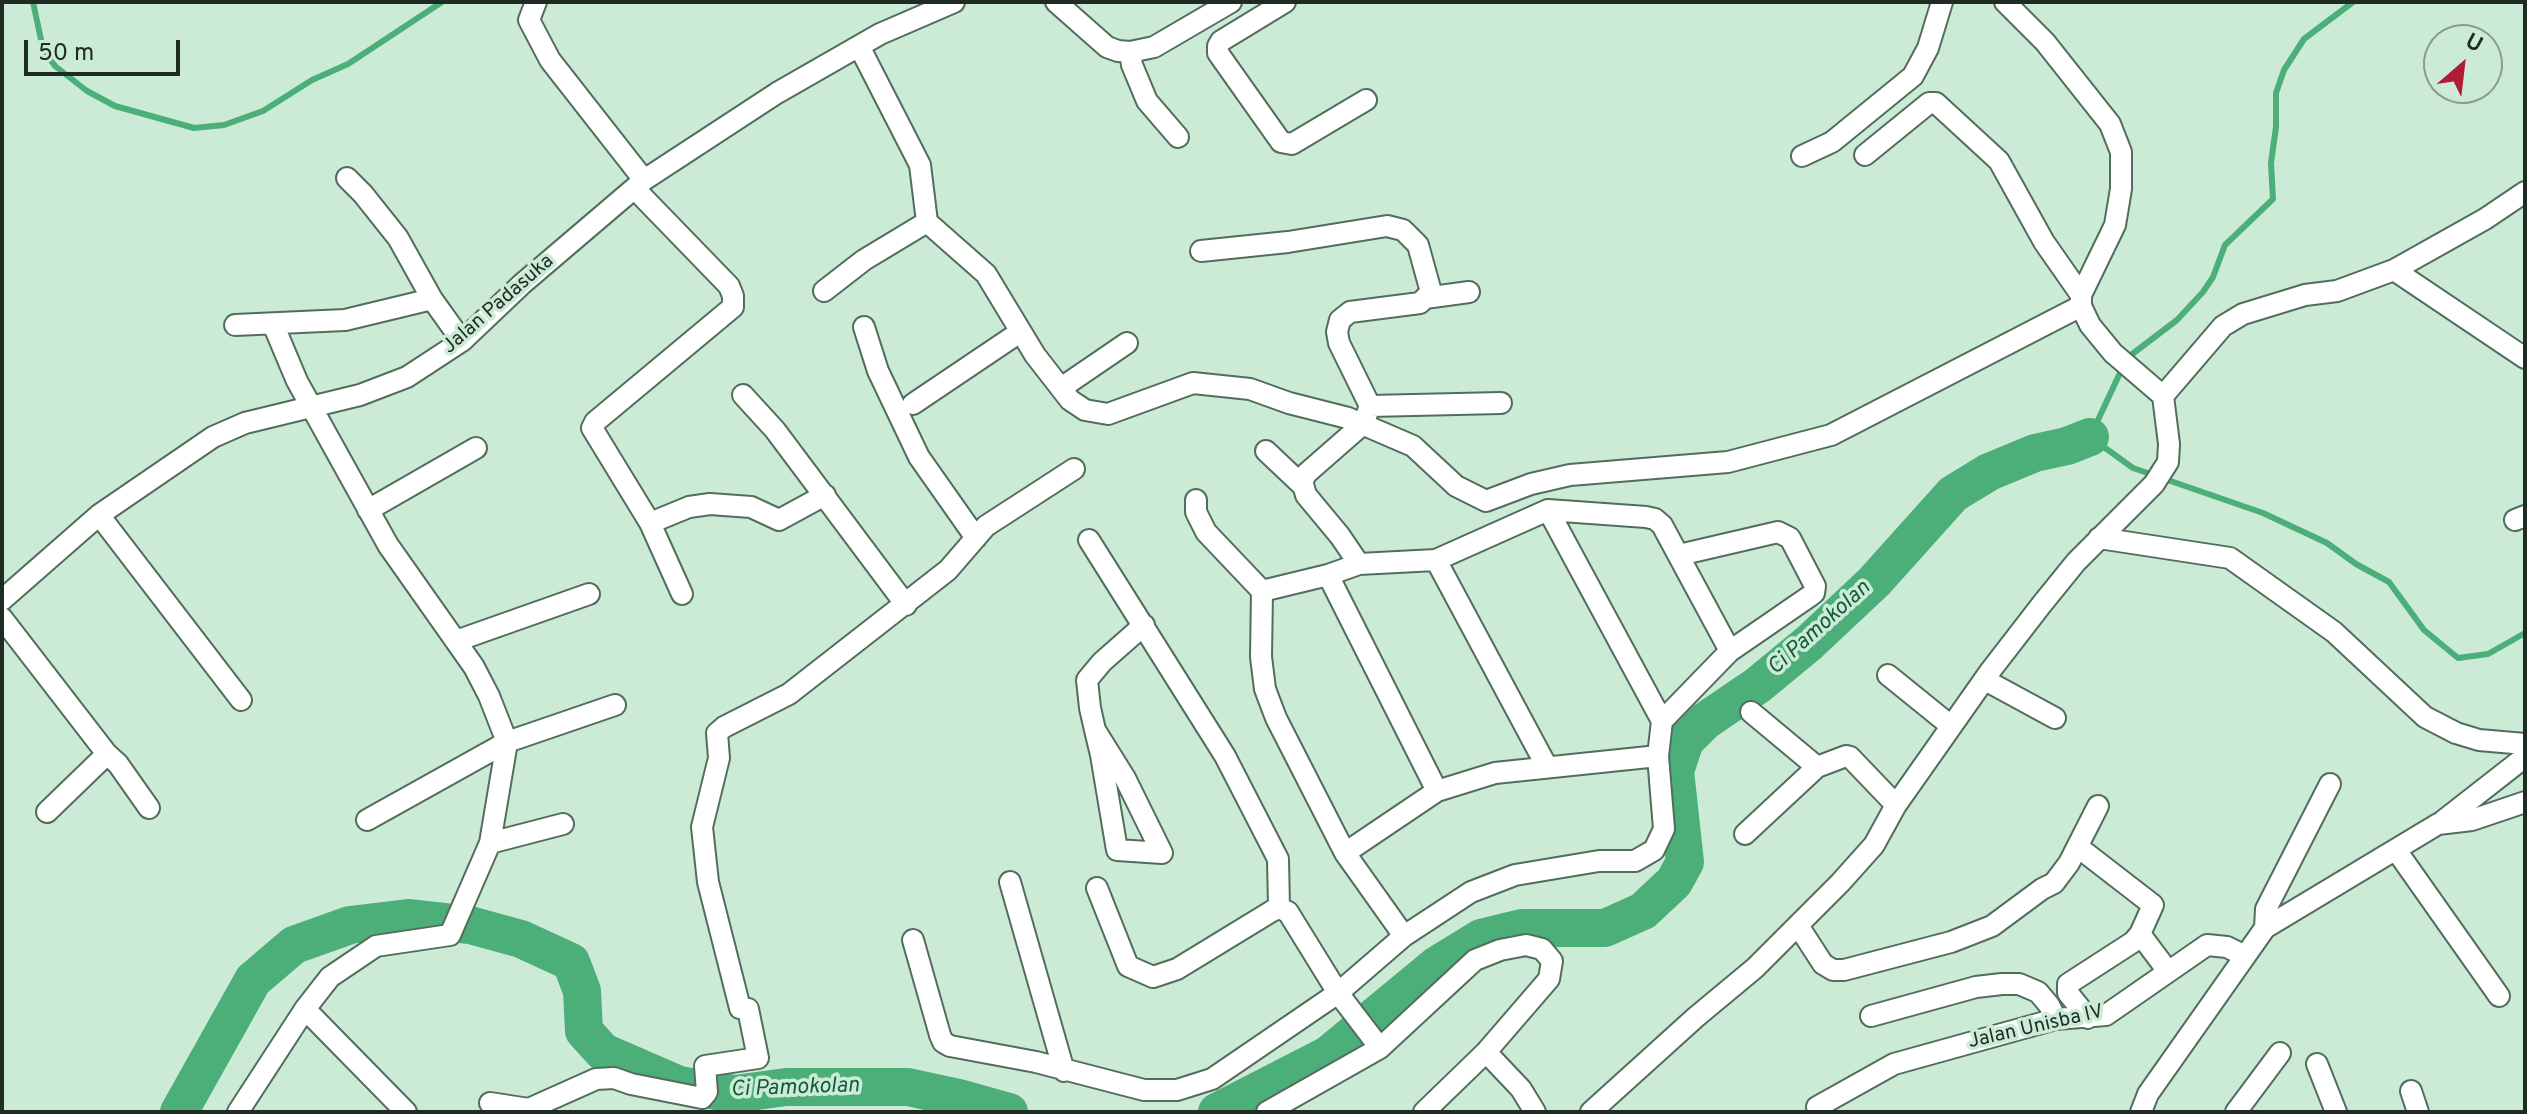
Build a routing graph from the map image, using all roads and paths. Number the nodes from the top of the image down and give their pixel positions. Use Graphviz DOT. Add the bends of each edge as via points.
graph roads {
  1 [pos="536,2"];
  2 [pos="1056,2"];
  3 [pos="1231,2"];
  4 [pos="1285,2"];
  5 [pos="1942,2"];
  6 [pos="2005,2"];
  7 [pos="950,3"];
  8 [pos="859,46"];
  9 [pos="1130,52"];
  10 [pos="1366,100"];
  11 [pos="1178,137"];
  12 [pos="1865,155"];
  13 [pos="1802,156"];
  14 [pos="347,178"];
  15 [pos="640,184"];
  16 [pos="2525,192"];
  17 [pos="927,222"];
  18 [pos="1201,251"];
  19 [pos="2394,270"];
  20 [pos="824,291"];
  21 [pos="1469,292"];
  22 [pos="1425,298"];
  23 [pos="432,299"];
  24 [pos="2081,300"];
  25 [pos="273,324"];
  26 [pos="235,325"];
  27 [pos="864,327"];
  28 [pos="1020,332"];
  29 [pos="462,341"];
  30 [pos="1127,343"];
  31 [pos="2525,358"];
  32 [pos="1061,388"];
  33 [pos="743,395"];
  34 [pos="2163,396"];
  35 [pos="1501,403"];
  36 [pos="913,404"];
  37 [pos="311,408"];
  38 [pos="1367,415"];
  39 [pos="476,448"];
  40 [pos="1266,451"];
  41 [pos="1074,469"];
  42 [pos="1302,485"];
  43 [pos="825,495"];
  44 [pos="1196,500"];
  45 [pos="368,510"];
  46 [pos="1548,510"];
  47 [pos="99,515"];
  48 [pos="650,523"];
  49 [pos="976,538"];
  50 [pos="2099,538"];
  51 [pos="1089,540"];
  52 [pos="1679,555"];
  53 [pos="1436,560"];
  54 [pos="1359,564"];
  55 [pos="1328,575"];
  56 [pos="1262,591"];
  57 [pos="589,594"];
  58 [pos="682,594"];
  59 [pos="2,600"];
  60 [pos="906,605"];
  61 [pos="2,618"];
  62 [pos="1144,625"];
  63 [pos="456,641"];
  64 [pos="1730,651"];
  65 [pos="1888,675"];
  66 [pos="1985,680"];
  67 [pos="241,700"];
  68 [pos="615,705"];
  69 [pos="1751,712"];
  70 [pos="2055,718"];
  71 [pos="1662,721"];
  72 [pos="1951,726"];
  73 [pos="1095,730"];
  74 [pos="507,742"];
  75 [pos="2525,744"];
  76 [pos="107,754"];
  77 [pos="1658,756"];
  78 [pos="2525,757"];
  79 [pos="1547,767"];
  80 [pos="1817,767"];
  81 [pos="2330,784"];
  82 [pos="1437,791"];
  83 [pos="2525,802"];
  84 [pos="1896,805"];
  85 [pos="2098,806"];
  86 [pos="149,808"];
  87 [pos="47,812"];
  88 [pos="367,820"];
  89 [pos="563,824"];
  90 [pos="2438,824"];
  91 [pos="1745,834"];
  92 [pos="490,843"];
  93 [pos="2078,847"];
  94 [pos="2396,850"];
  95 [pos="1345,853"];
  96 [pos="1010,882"];
  97 [pos="1097,888"];
  98 [pos="1279,908"];
  99 [pos="1799,927"];
  100 [pos="2265,928"];
  101 [pos="2140,934"];
  102 [pos="1404,936"];
  103 [pos="913,940"];
  104 [pos="2245,956"];
  105 [pos="2167,970"];
  106 [pos="1338,993"];
  107 [pos="2499,996"];
  108 [pos="305,1009"];
  109 [pos="1871,1016"];
  110 [pos="2088,1018"];
  111 [pos="2056,1019"];
  112 [pos="1376,1043"];
  113 [pos="1486,1052"];
  114 [pos="2280,1053"];
  115 [pos="2317,1064"];
  116 [pos="1064,1071"];
  117 [pos="2411,1091"];
  118 [pos="490,1103"];
  119 [pos="1817,1107"];
  120 [pos="530,1110"];
  121 [pos="238,1112"];
  122 [pos="406,1112"];
  123 [pos="1267,1112"];
  124 [pos="1424,1112"];
  125 [pos="1535,1112"];
  126 [pos="1591,1112"];
  127 [pos="2141,1112"];
  128 [pos="2236,1112"];
  129 [pos="2336,1112"];
  130 [pos="2418,1112"];
  1 -- 15 [label="street" via="529,20 550,60"];
  2 -- 9 [label="street" via="1107,47"];
  3 -- 9 [label="street" via="1154,47"];
  4 -- 10 [label="street" via="1221,41 1218,53 1281,142 1292,144"];
  5 -- 13 [label="street" via="1913,76 1832,142"];
  6 -- 24 [label="street" via="2045,42 2110,124 2121,152 2115,225"];
  7 -- 8 [label="street, Jalan Padasuka"];
  8 -- 15 [label="street, Jalan Padasuka"];
  8 -- 17 [label="street" via="920,165"];
  9 -- 11 [label="street" via="1147,101"];
  12 -- 24 [label="street" via="1929,103 1936,103 1999,161"];
  14 -- 23 [label="street" via="398,238"];
  15 -- 29 [label="street, Jalan Padasuka"];
  15 -- 48 [label="street" via="733,296 733,307 593,425"];
  16 -- 19 [label="street"];
  17 -- 20 [label="street"];
  17 -- 28 [label="street" via="986,274"];
  18 -- 22 [label="street" via="1387,226 1403,230 1418,245 1431,292"];
  19 -- 31 [label="street"];
  19 -- 34 [label="street" via="2337,291 2243,314 2207,341"];
  21 -- 22 [label="street"];
  22 -- 38 [label="street" via="1350,312 1340,320 1339,343"];
  23 -- 25 [label="street" via="345,320"];
  23 -- 29 [label="street"];
  24 -- 34 [label="street" via="2090,325"];
  24 -- 38 [label="street" via="1831,435 1728,462 1570,475 1486,501 1456,486 1413,446"];
  25 -- 26 [label="street"];
  25 -- 37 [label="street"];
  27 -- 49 [label="street" via="878,371 919,457"];
  28 -- 32 [label="street"];
  28 -- 36 [label="street"];
  29 -- 37 [label="street, Jalan Padasuka" via="407,377"];
  30 -- 32 [label="street"];
  32 -- 38 [label="street" via="1085,410 1108,414 1193,383 1250,389"];
  33 -- 43 [label="street"];
  34 -- 50 [label="street" via="2168,462 2154,484"];
  35 -- 38 [label="street"];
  37 -- 45 [label="street"];
  37 -- 47 [label="street, Jalan Padasuka" via="245,423 213,437"];
  38 -- 42 [label="street" via="1307,473"];
  39 -- 45 [label="street"];
  40 -- 42 [label="street"];
  41 -- 49 [label="street" via="986,526"];
  42 -- 54 [label="street"];
  43 -- 48 [label="street" via="779,520 751,507 710,504"];
  43 -- 60 [label="street"];
  44 -- 56 [label="street" via="1206,532"];
  45 -- 63 [label="street"];
  46 -- 52 [label="street" via="1655,519"];
  46 -- 53 [label="street"];
  46 -- 71 [label="street"];
  47 -- 59 [label="street, Jalan Padasuka"];
  47 -- 67 [label="street"];
  48 -- 58 [label="street"];
  49 -- 60 [label="street"];
  50 -- 66 [label="street"];
  50 -- 75 [label="street" via="2230,558 2334,632 2425,717 2479,740"];
  51 -- 62 [label="street"];
  52 -- 64 [label="street"];
  52 -- 64 [label="street" via="1778,532 1790,538 1814,593"];
  53 -- 54 [label="street"];
  53 -- 79 [label="street"];
  54 -- 55 [label="street"];
  55 -- 56 [label="street"];
  55 -- 82 [label="street"];
  56 -- 95 [label="street" via="1265,689"];
  57 -- 63 [label="street"];
  60 -- 120 [label="street" via="789,694 717,733 719,758 702,827 708,882 758,1058 706,1065 702,1098 614,1078 596,1079"];
  61 -- 76 [label="street"];
  62 -- 73 [label="street" via="1087,680"];
  62 -- 98 [label="street" via="1225,756 1278,859"];
  63 -- 74 [label="street" via="489,696"];
  64 -- 71 [label="street"];
  65 -- 72 [label="street"];
  66 -- 70 [label="street"];
  66 -- 72 [label="street"];
  68 -- 74 [label="street"];
  69 -- 80 [label="street"];
  71 -- 77 [label="street"];
  72 -- 84 [label="street"];
  73 -- 73 [label="street" via="1117,850 1162,853 1125,778"];
  74 -- 88 [label="street"];
  74 -- 92 [label="street"];
  76 -- 86 [label="street"];
  76 -- 87 [label="street"];
  77 -- 79 [label="street"];
  77 -- 102 [label="street" via="1664,829 1654,850 1635,861 1599,861 1515,875 1471,892"];
  78 -- 90 [label="street"];
  79 -- 82 [label="street" via="1495,773"];
  80 -- 84 [label="street" via="1850,757"];
  80 -- 91 [label="street"];
  81 -- 100 [label="street" via="2266,909"];
  82 -- 95 [label="street"];
  83 -- 90 [label="street" via="2472,820"];
  84 -- 99 [label="street" via="1874,845"];
  85 -- 93 [label="street"];
  89 -- 92 [label="street"];
  90 -- 94 [label="street"];
  92 -- 108 [label="street" via="450,935 376,946 330,977"];
  93 -- 99 [label="street" via="2054,883 1992,926 1942,945 1833,970 1823,964"];
  93 -- 101 [label="street" via="2153,905"];
  94 -- 100 [label="street"];
  94 -- 107 [label="street"];
  95 -- 102 [label="street"];
  96 -- 116 [label="street"];
  97 -- 98 [label="street" via="1128,966 1153,977 1177,969"];
  98 -- 106 [label="street" via="1288,912"];
  99 -- 126 [label="street"];
  100 -- 104 [label="street"];
  101 -- 105 [label="street"];
  101 -- 110 [label="street" via="2068,984 2068,993"];
  102 -- 106 [label="street"];
  103 -- 116 [label="street" via="943,1042"];
  104 -- 105 [label="street, Jalan Unisba lV" via="2207,945"];
  104 -- 127 [label="street" via="2148,1094"];
  105 -- 110 [label="street, Jalan Unisba lV" via="2106,1015"];
  106 -- 112 [label="street"];
  106 -- 116 [label="street" via="1196,1086 1144,1090"];
  108 -- 121 [label="street"];
  108 -- 122 [label="street"];
  109 -- 111 [label="street" via="1976,987 2019,984 2038,992"];
  110 -- 111 [label="street, Jalan Unisba lV"];
  111 -- 119 [label="street, Jalan Unisba lV" via="1894,1064"];
  112 -- 113 [label="street" via="1475,960 1526,945 1542,949 1552,961 1549,979"];
  112 -- 123 [label="street"];
  113 -- 124 [label="street"];
  113 -- 125 [label="street"];
  114 -- 128 [label="street"];
  115 -- 129 [label="street"];
  117 -- 130 [label="street"];
  118 -- 120 [label="street"];
}
